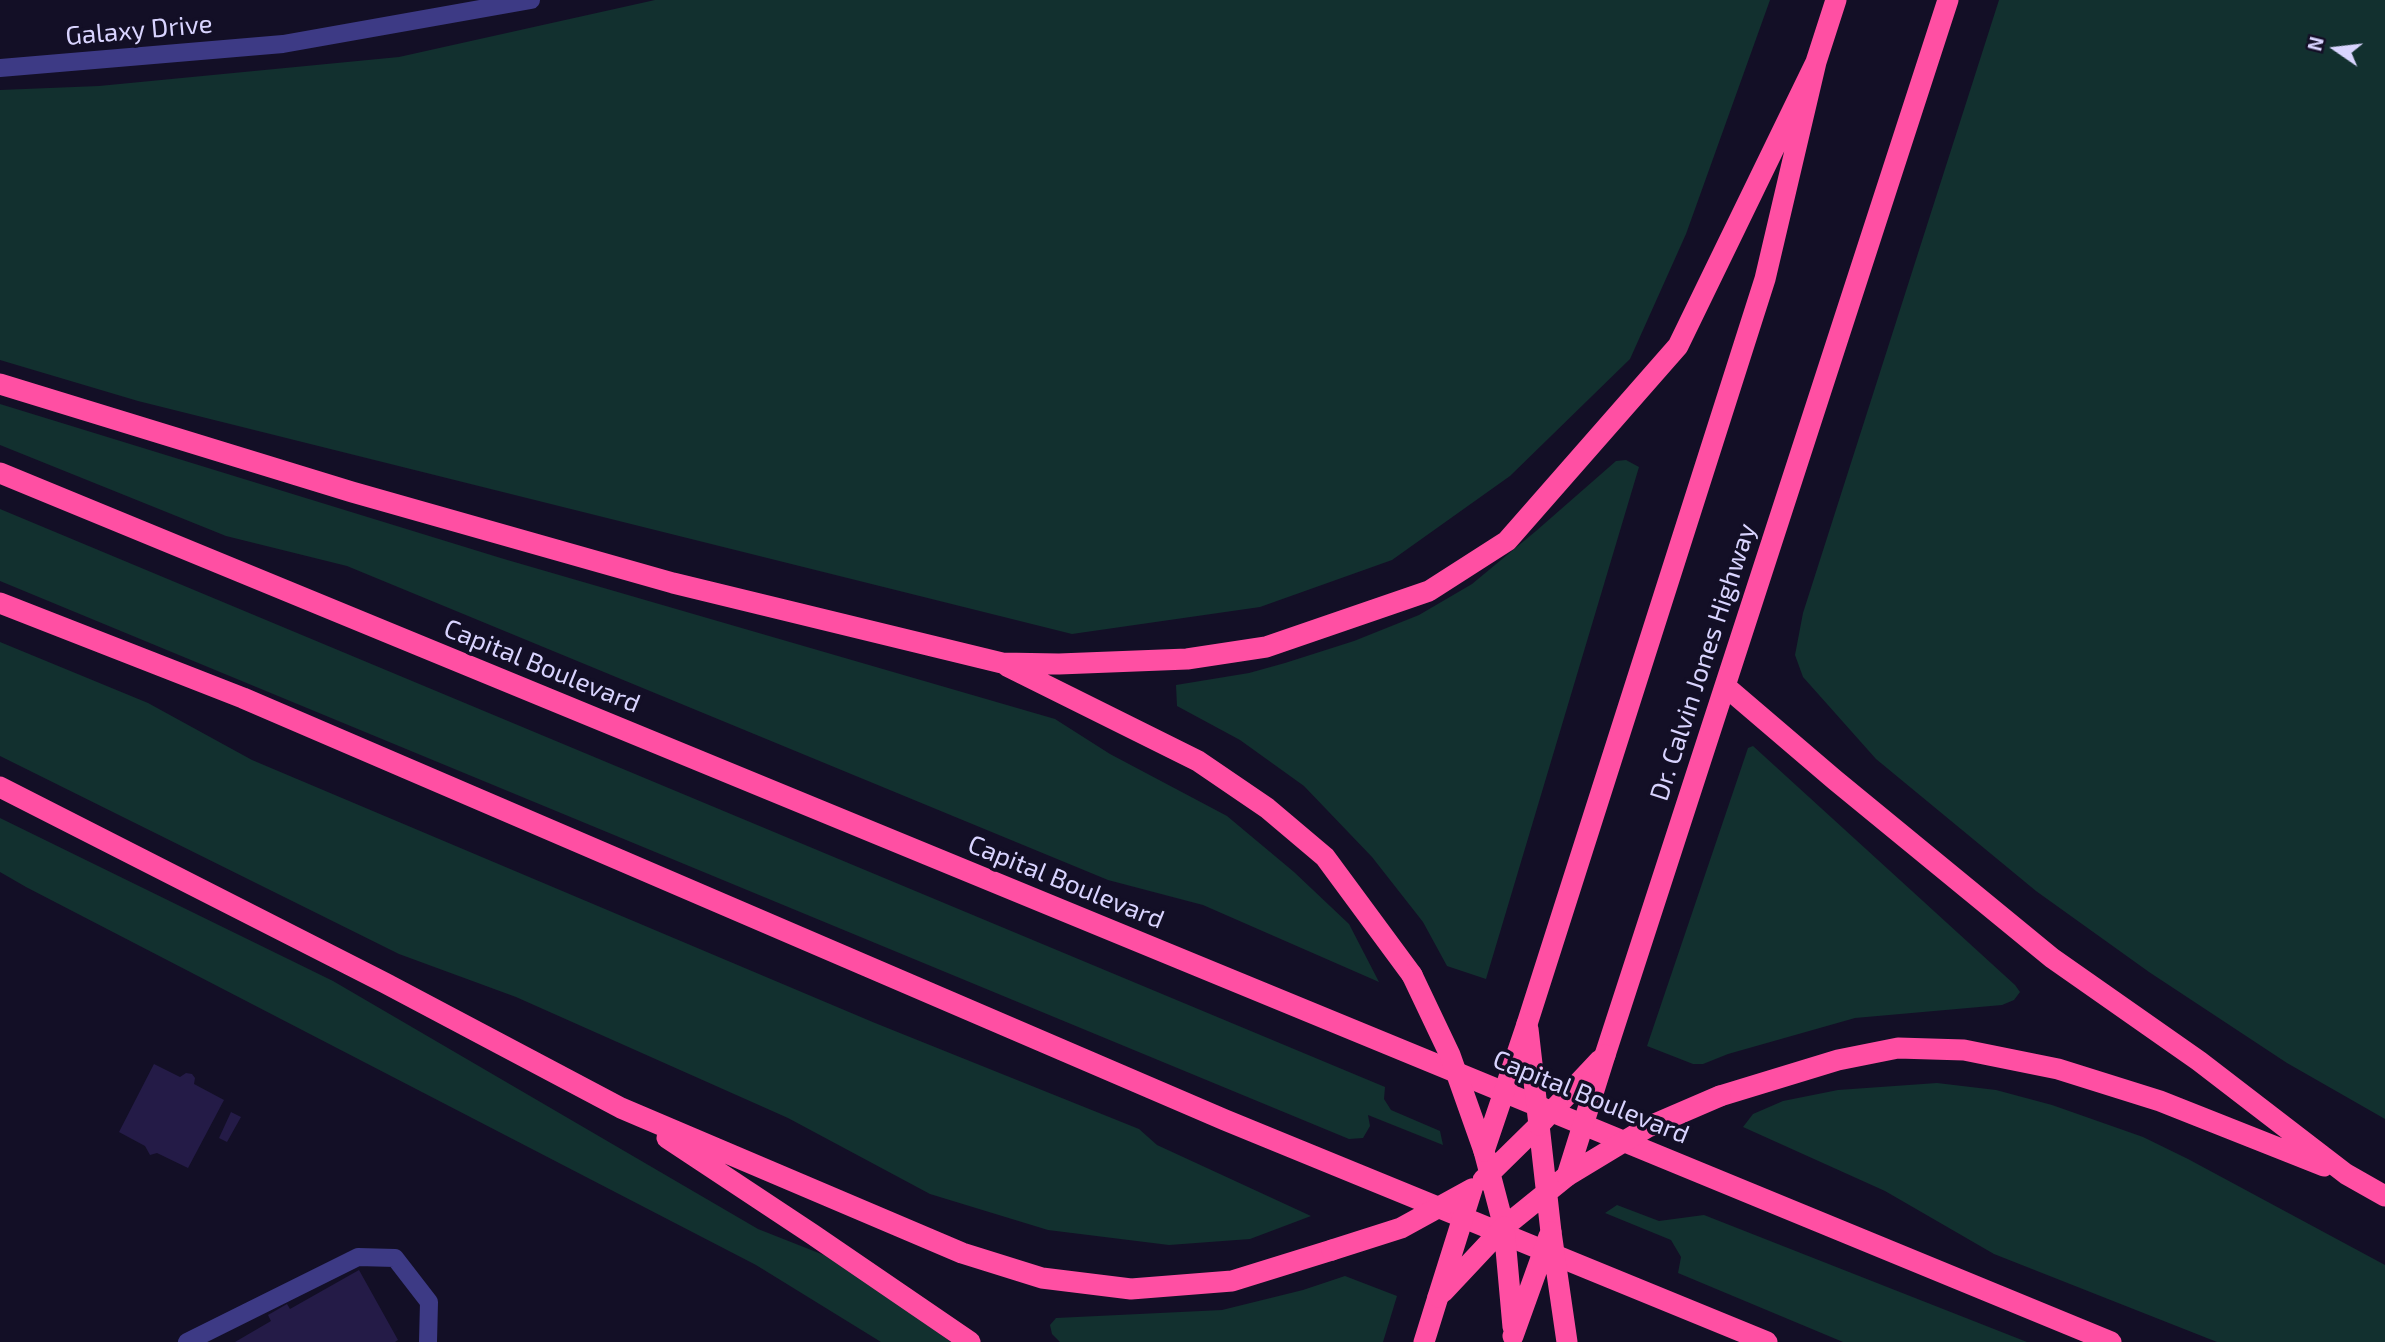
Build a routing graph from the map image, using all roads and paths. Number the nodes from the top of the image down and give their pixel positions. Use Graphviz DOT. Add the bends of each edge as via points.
graph roads {
  1 [pos="531,0"];
  2 [pos="1836,0"];
  3 [pos="1948,0"];
  4 [pos="1816,62"];
  5 [pos="0,68"];
  6 [pos="0,384"];
  7 [pos="0,473"];
  8 [pos="0,603"];
  9 [pos="1002,663"];
  10 [pos="1725,686"];
  11 [pos="0,787"];
  12 [pos="1527,1024"];
  13 [pos="1605,1055"];
  14 [pos="621,1108"];
  15 [pos="1539,1125"];
  16 [pos="1484,1151"];
  17 [pos="1490,1174"];
  18 [pos="2346,1174"];
  19 [pos="1567,1177"];
  20 [pos="1472,1189"];
  21 [pos="1546,1194"];
  22 [pos="2385,1196"];
  23 [pos="1504,1227"];
  24 [pos="1551,1232"];
  25 [pos="1438,1297"];
  26 [pos="1512,1339"];
  27 [pos="187,1342"];
  28 [pos="428,1342"];
  29 [pos="970,1342"];
  30 [pos="1424,1342"];
  31 [pos="1567,1342"];
  32 [pos="1767,1342"];
  33 [pos="2111,1342"];
  1 -- 5 [label="street, Galaxy Drive" via="283,44"];
  2 -- 4 [label="highway"];
  3 -- 10 [label="highway, Dr. Calvin Jones Highway"];
  4 -- 9 [label="highway" via="1678,346 1507,541 1429,591 1266,647 1187,659"];
  4 -- 12 [label="highway" via="1765,279"];
  6 -- 9 [label="highway" via="352,492 673,583"];
  7 -- 33 [label="highway, Capital Boulevard"];
  8 -- 32 [label="highway" via="243,698 1224,1120"];
  9 -- 16 [label="highway, bridge" via="1198,761 1267,808 1325,857 1412,975 1451,1055"];
  10 -- 13 [label="highway, Dr. Calvin Jones Highway"];
  10 -- 18 [label="highway" via="2053,958 2199,1060"];
  11 -- 14 [label="highway"];
  12 -- 15 [label="highway, bridge"];
  12 -- 16 [label="highway, bridge"];
  13 -- 15 [label="highway, bridge"];
  13 -- 19 [label="highway, Dr. Calvin Jones Highway, bridge"];
  14 -- 20 [label="highway, bridge" via="962,1253 1042,1278 1132,1289 1233,1281 1401,1228"];
  14 -- 29 [label="highway"];
  15 -- 17 [label="highway"];
  15 -- 21 [label="highway"];
  16 -- 17 [label="highway"];
  16 -- 20 [label="highway"];
  17 -- 20 [label="highway"];
  17 -- 23 [label="highway"];
  18 -- 19 [label="highway, bridge" via="2160,1101 2058,1069 1964,1050 1898,1048 1839,1060 1720,1096 1648,1127"];
  18 -- 22 [label="highway"];
  19 -- 21 [label="highway"];
  19 -- 24 [label="highway, Dr. Calvin Jones Highway"];
  20 -- 25 [label="highway, bridge"];
  21 -- 23 [label="highway"];
  21 -- 24 [label="highway"];
  23 -- 25 [label="highway, bridge"];
  23 -- 26 [label="highway, bridge"];
  24 -- 26 [label="highway, Dr. Calvin Jones Highway, bridge"];
  24 -- 31 [label="highway, bridge"];
  25 -- 30 [label="highway"];
  27 -- 28 [label="street" via="358,1257 395,1258 429,1302"];
}
